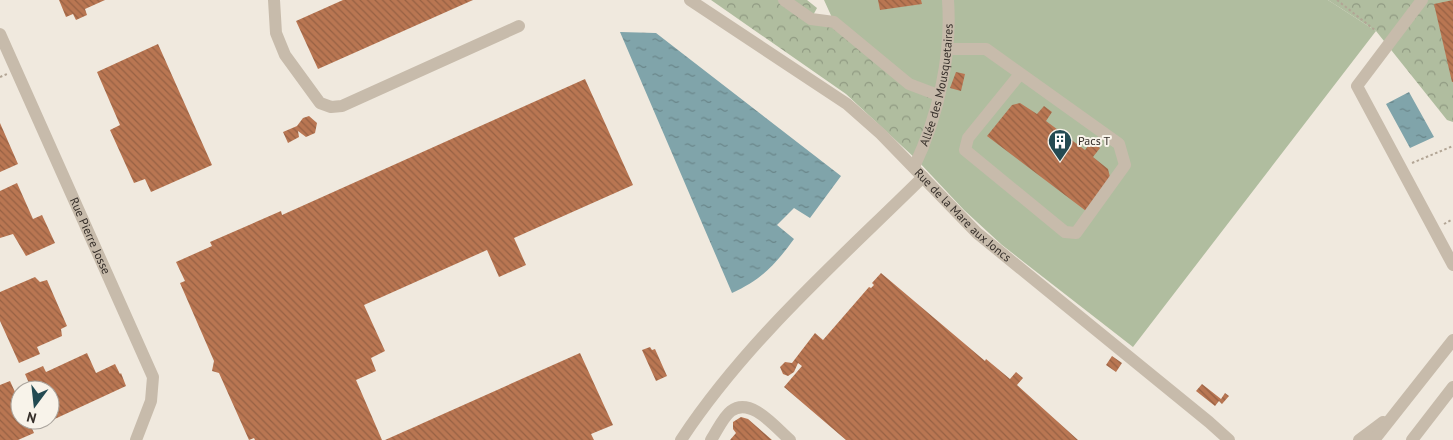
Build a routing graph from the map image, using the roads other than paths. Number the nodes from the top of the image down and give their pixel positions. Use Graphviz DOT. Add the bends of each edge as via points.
graph roads {
  1 [pos="274,0"];
  2 [pos="690,0"];
  3 [pos="784,0"];
  4 [pos="948,0"];
  5 [pos="1422,0"];
  6 [pos="519,26"];
  7 [pos="0,34"];
  8 [pos="948,49"];
  9 [pos="1020,74"];
  10 [pos="938,95"];
  11 [pos="914,167"];
  12 [pos="923,177"];
  13 [pos="1453,265"];
  14 [pos="1453,340"];
  15 [pos="1453,388"];
  16 [pos="1395,414"];
  17 [pos="136,440"];
  18 [pos="682,440"];
  19 [pos="711,440"];
  20 [pos="790,440"];
  21 [pos="1229,440"];
  22 [pos="1359,440"];
  23 [pos="1366,440"];
  24 [pos="1375,440"];
  25 [pos="1412,440"];
  1 -- 6 [label="street" via="276,33 285,55 320,103 331,107 342,106"];
  2 -- 11 [label="street, Rue de la Mare aux Joncs" via="839,98"];
  3 -- 10 [label="street" via="811,19 834,22 909,84"];
  4 -- 8 [label="street, Allée des Mousquetaires"];
  5 -- 13 [label="street" via="1357,86"];
  7 -- 17 [label="street, Rue Pierre Josse" via="153,377 151,401"];
  8 -- 9 [label="street" via="986,49"];
  8 -- 10 [label="street, Allée des Mousquetaires"];
  9 -- 9 [label="street" via="1119,144 1125,165 1076,233 1065,232 965,150 968,138"];
  10 -- 11 [label="street, Allée des Mousquetaires" via="929,130"];
  11 -- 12 [label="street, Rue de la Mare aux Joncs"];
  12 -- 18 [label="street" via="761,337 712,396"];
  12 -- 21 [label="street, Rue de la Mare aux Joncs" via="1012,264"];
  14 -- 16 [label="street"];
  15 -- 25 [label="street"];
  16 -- 22 [label="street"];
  16 -- 23 [label="street"];
  16 -- 24 [label="street"];
  19 -- 20 [label="street" via="730,412 742,406 752,408"];
}
